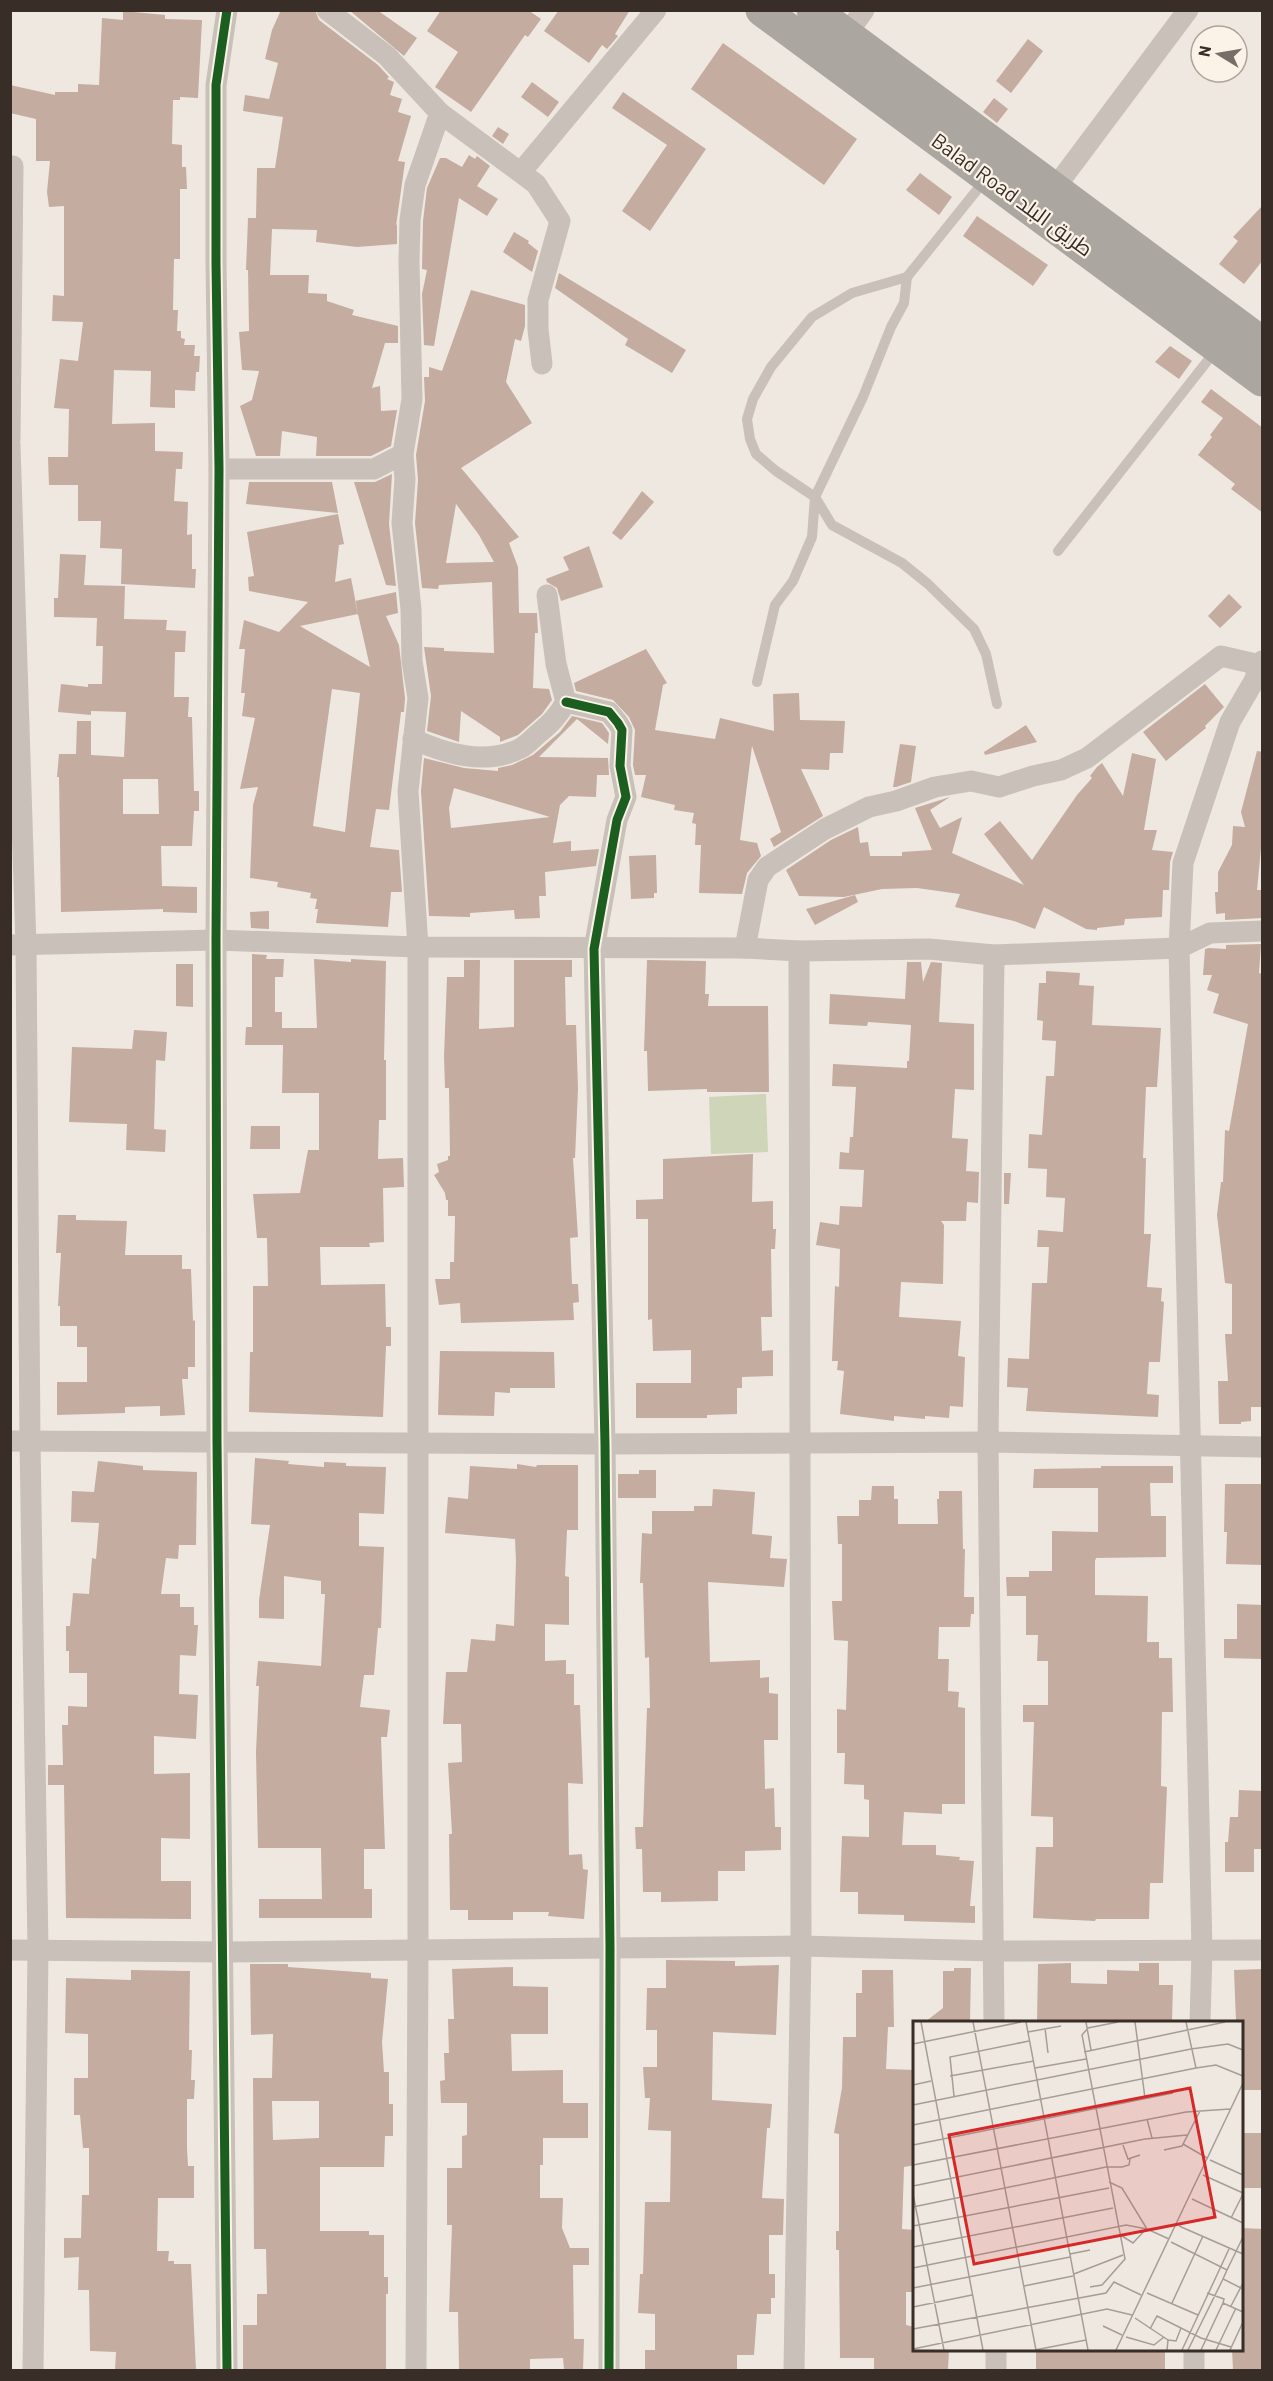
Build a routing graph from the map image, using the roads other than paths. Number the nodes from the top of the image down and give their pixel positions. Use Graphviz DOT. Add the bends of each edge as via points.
graph roads {
  1 [pos="227,10"];
  2 [pos="327,10"];
  3 [pos="656,10"];
  4 [pos="762,10"];
  5 [pos="813,10"];
  6 [pos="1188,10"];
  7 [pos="855,23"];
  8 [pos="440,114"];
  9 [pos="13,166"];
  10 [pos="521,172"];
  11 [pos="987,177"];
  12 [pos="1054,189"];
  13 [pos="907,277"];
  14 [pos="1263,343"];
  15 [pos="1218,347"];
  16 [pos="542,364"];
  17 [pos="1263,380"];
  18 [pos="10,440"];
  19 [pos="10,445"];
  20 [pos="404,454"];
  21 [pos="219,469"];
  22 [pos="815,497"];
  23 [pos="1058,551"];
  24 [pos="547,595"];
  25 [pos="1260,673"];
  26 [pos="757,682"];
  27 [pos="566,702"];
  28 [pos="997,704"];
  29 [pos="413,740"];
  30 [pos="1263,931"];
  31 [pos="216,940"];
  32 [pos="18,946"];
  33 [pos="418,947"];
  34 [pos="745,948"];
  35 [pos="1179,948"];
  36 [pos="594,949"];
  37 [pos="799,951"];
  38 [pos="994,955"];
  39 [pos="20,1441"];
  40 [pos="217,1442"];
  41 [pos="799,1442"];
  42 [pos="988,1442"];
  43 [pos="418,1443"];
  44 [pos="605,1444"];
  45 [pos="1189,1444"];
  46 [pos="1263,1447"];
  47 [pos="801,1946"];
  48 [pos="610,1948"];
  49 [pos="10,1950"];
  50 [pos="38,1950"];
  51 [pos="418,1950"];
  52 [pos="1202,1950"];
  53 [pos="1263,1950"];
  54 [pos="994,1951"];
  55 [pos="224,1952"];
  56 [pos="994,2021"];
  57 [pos="1200,2021"];
  58 [pos="996,2351"];
  59 [pos="1194,2351"];
  60 [pos="33,2370"];
  61 [pos="227,2370"];
  62 [pos="416,2370"];
  63 [pos="609,2370"];
  64 [pos="794,2370"];
  65 [pos="996,2370"];
  66 [pos="1194,2370"];
  1 -- 21 [label="street" via="216,85"];
  2 -- 8 [label="street" via="387,56"];
  3 -- 10 [label="street"];
  4 -- 11 [label="highway, Balad Road طريق البلد"];
  5 -- 7 [label="highway, Balad Road طريق البلد"];
  6 -- 12 [label="street"];
  7 -- 12 [label="highway, Balad Road طريق البلد"];
  8 -- 10 [label="street"];
  8 -- 20 [label="street" via="415,185 411,220 412,399"];
  9 -- 18 [label="street"];
  10 -- 16 [label="street" via="536,184 560,221 538,300"];
  11 -- 13 [label="lane"];
  11 -- 15 [label="highway, Balad Road طريق البلد"];
  12 -- 14 [label="highway, Balad Road طريق البلد"];
  13 -- 22 [label="lane" via="904,303"];
  13 -- 22 [label="lane" via="852,293 812,317 771,367 753,399 747,419 756,453"];
  15 -- 17 [label="highway, Balad Road طريق البلد"];
  15 -- 23 [label="lane"];
  19 -- 32 [label="street"];
  20 -- 21 [label="street" via="374,469"];
  20 -- 29 [label="street" via="402,523 418,698"];
  21 -- 31 [label="street"];
  22 -- 26 [label="lane" via="812,537 793,581 775,605"];
  22 -- 28 [label="lane" via="832,525 902,563 974,629 986,654"];
  24 -- 27 [label="street" via="556,664"];
  25 -- 34 [label="street" via="1221,656 1087,758 1061,771 999,787 971,781 935,787 869,807 825,829 767,867 758,880"];
  25 -- 35 [label="street" via="1230,722 1183,863"];
  27 -- 29 [label="street" via="556,719 522,748 499,756 465,756"];
  27 -- 36 [label="street" via="609,712 622,730 621,766 626,797 617,820"];
  29 -- 33 [label="street" via="408,791"];
  30 -- 35 [label="street" via="1210,933"];
  31 -- 32 [label="street"];
  31 -- 33 [label="street"];
  31 -- 40 [label="street"];
  32 -- 39 [label="street"];
  33 -- 36 [label="street"];
  33 -- 43 [label="street"];
  34 -- 36 [label="street"];
  34 -- 37 [label="street"];
  35 -- 38 [label="street"];
  35 -- 45 [label="street"];
  36 -- 44 [label="street"];
  37 -- 38 [label="street" via="929,950"];
  37 -- 41 [label="street"];
  38 -- 42 [label="street"];
  39 -- 40 [label="street"];
  39 -- 50 [label="street"];
  40 -- 43 [label="street"];
  40 -- 55 [label="street"];
  41 -- 42 [label="street"];
  41 -- 44 [label="street"];
  41 -- 47 [label="street"];
  42 -- 45 [label="street"];
  42 -- 54 [label="street"];
  43 -- 44 [label="street"];
  43 -- 51 [label="street"];
  44 -- 48 [label="street"];
  45 -- 46 [label="street"];
  45 -- 52 [label="street"];
  47 -- 48 [label="street"];
  47 -- 54 [label="street"];
  47 -- 64 [label="street"];
  48 -- 51 [label="street"];
  48 -- 63 [label="street"];
  49 -- 50 [label="street"];
  50 -- 55 [label="street"];
  50 -- 60 [label="street"];
  51 -- 55 [label="street"];
  51 -- 62 [label="street"];
  52 -- 53 [label="street"];
  52 -- 54 [label="street"];
  52 -- 57 [label="street"];
  54 -- 56 [label="street"];
  55 -- 61 [label="street"];
  58 -- 65 [label="street"];
  59 -- 66 [label="street"];
}
